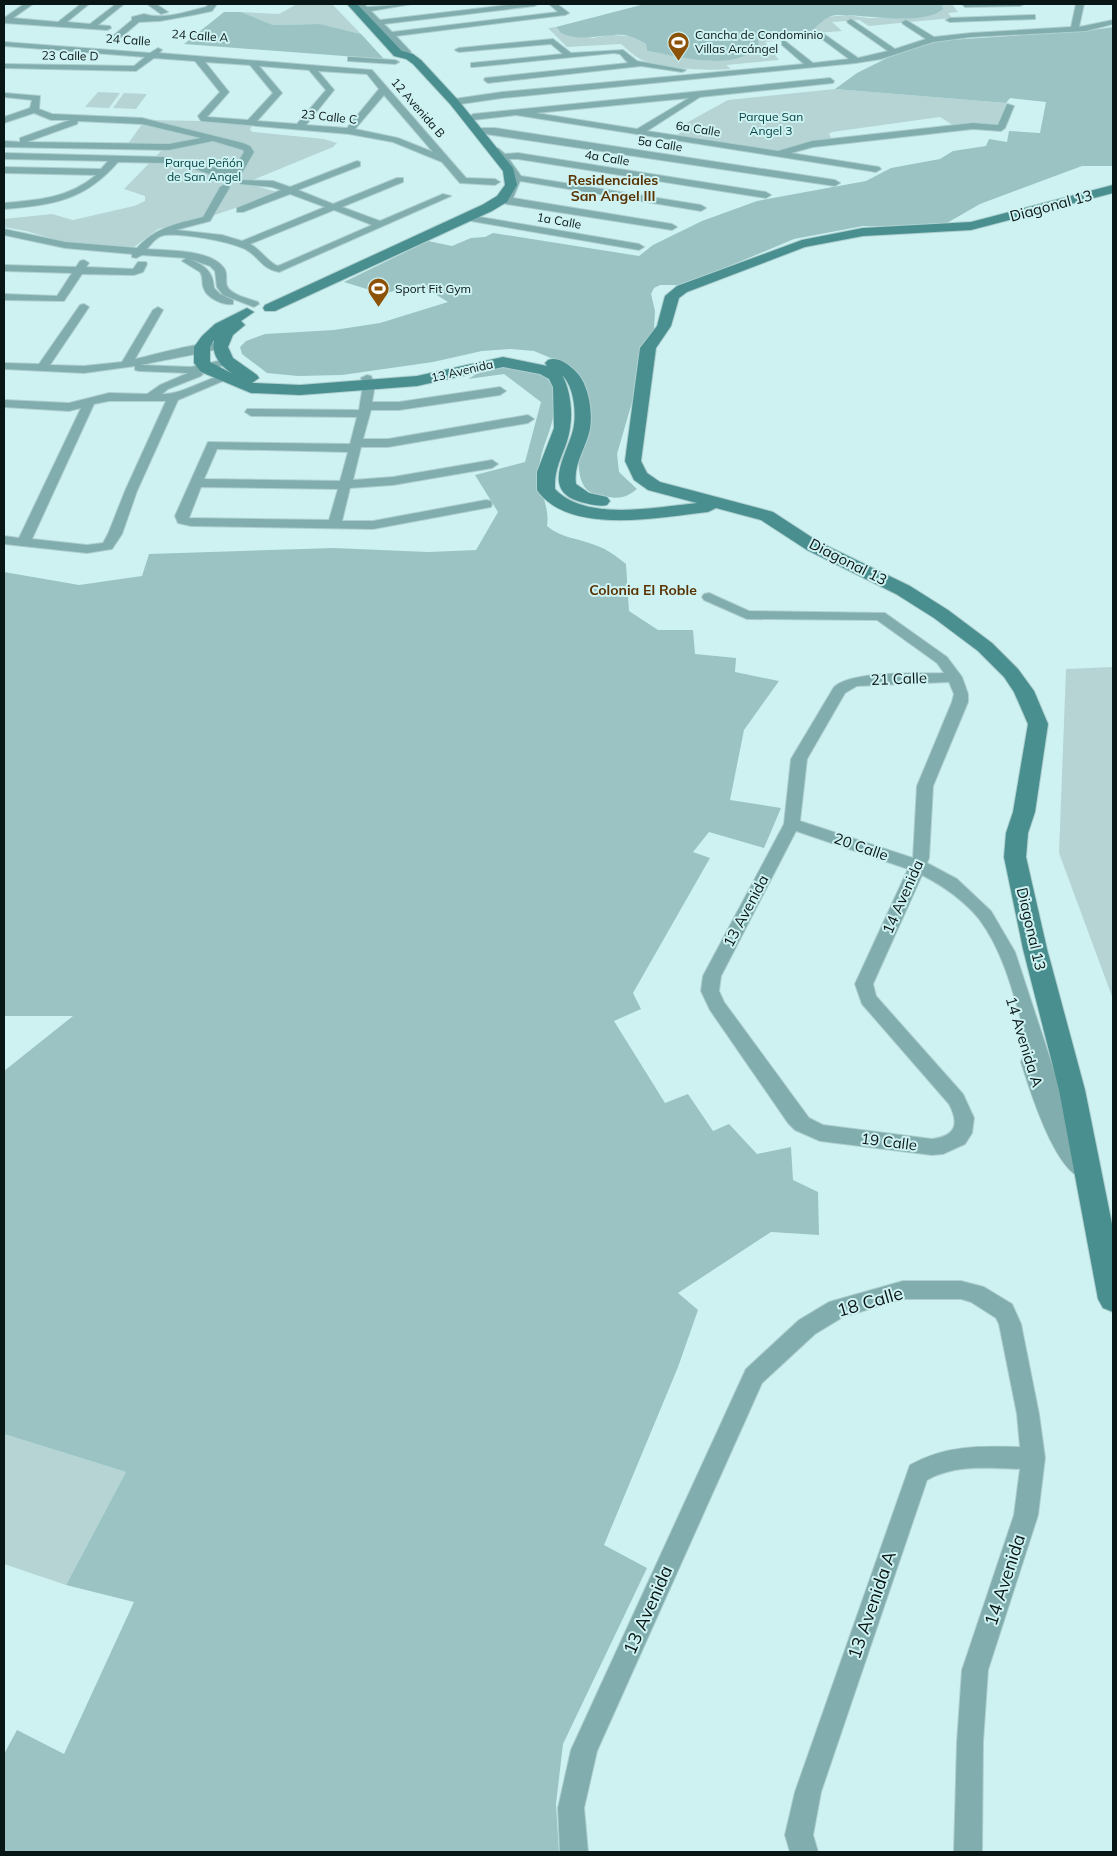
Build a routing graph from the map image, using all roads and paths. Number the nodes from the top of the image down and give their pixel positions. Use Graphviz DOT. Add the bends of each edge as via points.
graph roads {
  1 [pos="29,4"];
  2 [pos="86,4"];
  3 [pos="120,4"];
  4 [pos="213,4"];
  5 [pos="340,4"];
  6 [pos="352,4"];
  7 [pos="408,4"];
  8 [pos="534,4"];
  9 [pos="553,4"];
  10 [pos="1020,4"];
  11 [pos="1080,4"];
  12 [pos="152,5"];
  13 [pos="363,6"];
  14 [pos="965,6"];
  15 [pos="164,12"];
  16 [pos="143,19"];
  17 [pos="5,21"];
  18 [pos="851,21"];
  19 [pos="378,22"];
  20 [pos="906,22"];
  21 [pos="1113,22"];
  22 [pos="60,24"];
  23 [pos="91,27"];
  24 [pos="107,28"];
  25 [pos="540,30"];
  26 [pos="1074,30"];
  27 [pos="1027,32"];
  28 [pos="820,34"];
  29 [pos="389,35"];
  30 [pos="971,35"];
  31 [pos="102,40"];
  32 [pos="932,40"];
  33 [pos="115,41"];
  34 [pos="451,41"];
  35 [pos="549,41"];
  36 [pos="127,42"];
  37 [pos="784,43"];
  38 [pos="4,44"];
  39 [pos="155,44"];
  40 [pos="18,45"];
  41 [pos="180,46"];
  42 [pos="64,48"];
  43 [pos="459,50"];
  44 [pos="11,51"];
  45 [pos="109,52"];
  46 [pos="894,52"];
  47 [pos="152,55"];
  48 [pos="569,55"];
  49 [pos="168,56"];
  50 [pos="198,58"];
  51 [pos="337,58"];
  52 [pos="400,59"];
  53 [pos="856,61"];
  54 [pos="252,63"];
  55 [pos="640,64"];
  56 [pos="474,65"];
  57 [pos="811,65"];
  58 [pos="4,66"];
  59 [pos="311,67"];
  60 [pos="42,68"];
  61 [pos="90,69"];
  62 [pos="369,72"];
  63 [pos="407,73"];
  64 [pos="708,74"];
  65 [pos="488,80"];
  66 [pos="830,81"];
  67 [pos="4,87"];
  68 [pos="22,88"];
  69 [pos="385,88"];
  70 [pos="702,94"];
  71 [pos="4,95"];
  72 [pos="498,95"];
  73 [pos="430,97"];
  74 [pos="1010,106"];
  75 [pos="454,107"];
  76 [pos="34,110"];
  77 [pos="518,113"];
  78 [pos="4,120"];
  79 [pos="142,121"];
  80 [pos="251,122"];
  81 [pos="300,126"];
  82 [pos="76,130"];
  83 [pos="403,130"];
  84 [pos="349,131"];
  85 [pos="479,132"];
  86 [pos="462,133"];
  87 [pos="637,133"];
  88 [pos="211,139"];
  89 [pos="8,144"];
  90 [pos="123,146"];
  91 [pos="778,154"];
  92 [pos="4,156"];
  93 [pos="503,157"];
  94 [pos="115,159"];
  95 [pos="164,160"];
  96 [pos="447,160"];
  97 [pos="357,164"];
  98 [pos="199,169"];
  99 [pos="876,169"];
  100 [pos="4,170"];
  101 [pos="105,172"];
  102 [pos="516,178"];
  103 [pos="400,180"];
  104 [pos="495,180"];
  105 [pos="235,182"];
  106 [pos="835,183"];
  107 [pos="1113,189"];
  108 [pos="288,192"];
  109 [pos="766,195"];
  110 [pos="446,196"];
  111 [pos="507,200"];
  112 [pos="7,201"];
  113 [pos="333,208"];
  114 [pos="701,208"];
  115 [pos="240,210"];
  116 [pos="474,219"];
  117 [pos="378,226"];
  118 [pos="672,228"];
  119 [pos="4,232"];
  120 [pos="164,232"];
  121 [pos="4,236"];
  122 [pos="425,237"];
  123 [pos="124,241"];
  124 [pos="242,244"];
  125 [pos="79,245"];
  126 [pos="639,247"];
  127 [pos="140,257"];
  128 [pos="86,260"];
  129 [pos="4,268"];
  130 [pos="79,271"];
  131 [pos="5,304"];
  132 [pos="84,307"];
  133 [pos="256,308"];
  134 [pos="158,310"];
  135 [pos="220,346"];
  136 [pos="202,347"];
  137 [pos="126,365"];
  138 [pos="4,366"];
  139 [pos="42,368"];
  140 [pos="205,368"];
  141 [pos="226,370"];
  142 [pos="368,382"];
  143 [pos="500,390"];
  144 [pos="150,397"];
  145 [pos="173,398"];
  146 [pos="4,403"];
  147 [pos="89,403"];
  148 [pos="364,410"];
  149 [pos="251,412"];
  150 [pos="528,419"];
  151 [pos="355,445"];
  152 [pos="492,464"];
  153 [pos="198,483"];
  154 [pos="344,485"];
  155 [pos="692,496"];
  156 [pos="486,504"];
  157 [pos="727,505"];
  158 [pos="334,526"];
  159 [pos="4,540"];
  160 [pos="24,542"];
  161 [pos="709,597"];
  162 [pos="956,677"];
  163 [pos="844,685"];
  164 [pos="792,824"];
  165 [pos="918,866"];
  166 [pos="956,886"];
  167 [pos="973,903"];
  168 [pos="965,1123"];
  169 [pos="802,1124"];
  170 [pos="1085,1156"];
  171 [pos="1088,1175"];
  172 [pos="1113,1299"];
  173 [pos="1004,1311"];
  174 [pos="754,1376"];
  175 [pos="1034,1458"];
  176 [pos="574,1852"];
  177 [pos="804,1852"];
  178 [pos="968,1852"];
  1 -- 17 [label="street"];
  2 -- 22 [label="street"];
  3 -- 23 [label="street"];
  4 -- 16 [label="street" via="200,12"];
  5 -- 52 [label="street"];
  6 -- 52 [label="street"];
  7 -- 13 [label="street"];
  8 -- 19 [label="street"];
  9 -- 29 [label="street" via="565,12"];
  10 -- 14 [label="street"];
  11 -- 26 [label="street"];
  12 -- 15 [label="street"];
  12 -- 16 [label="street"];
  13 -- 19 [label="street"];
  16 -- 33 [label="street"];
  17 -- 22 [label="street"];
  18 -- 46 [label="street"];
  19 -- 29 [label="street"];
  20 -- 32 [label="street"];
  21 -- 26 [label="street"];
  22 -- 23 [label="street"];
  23 -- 24 [label="street"];
  25 -- 35 [label="street"];
  26 -- 27 [label="street"];
  27 -- 30 [label="street"];
  27 -- 30 [label="street" via="1032,14 948,19"];
  28 -- 53 [label="street"];
  29 -- 52 [label="street" via="407,52"];
  30 -- 32 [label="street"];
  31 -- 33 [label="street"];
  32 -- 46 [label="street"];
  33 -- 36 [label="street"];
  34 -- 43 [label="street"];
  35 -- 43 [label="street" via="501,42"];
  35 -- 48 [label="street" via="556,42"];
  37 -- 57 [label="street"];
  38 -- 40 [label="street, 24 Calle"];
  39 -- 47 [label="street, 24 Calle A" via="164,45"];
  40 -- 42 [label="street, 24 Calle"];
  40 -- 44 [label="street"];
  41 -- 49 [label="street"];
  42 -- 45 [label="street, 24 Calle"];
  42 -- 60 [label="street"];
  43 -- 56 [label="street"];
  45 -- 47 [label="street, 24 Calle"];
  45 -- 61 [label="street"];
  46 -- 53 [label="street"];
  47 -- 49 [label="street, 24 Calle"];
  47 -- 61 [label="street, 23 Calle D" via="136,69"];
  48 -- 55 [label="street" via="620,51 631,62"];
  48 -- 56 [label="street"];
  49 -- 50 [label="street, 24 Calle"];
  50 -- 54 [label="street, 24 Calle"];
  50 -- 80 [label="street, 23 Calle C" via="225,92 202,116 204,119"];
  51 -- 52 [label="street"];
  52 -- 63 [label="street"];
  52 -- 75 [label="street" via="412,58"];
  53 -- 57 [label="street"];
  54 -- 59 [label="street, 24 Calle"];
  54 -- 80 [label="street" via="278,93"];
  55 -- 64 [label="street"];
  55 -- 65 [label="street"];
  56 -- 65 [label="street"];
  57 -- 64 [label="street"];
  58 -- 60 [label="street, 23 Calle D"];
  59 -- 62 [label="street, 24 Calle"];
  59 -- 81 [label="street" via="330,90"];
  60 -- 61 [label="street, 23 Calle D"];
  62 -- 69 [label="street, 12 Avenida B"];
  64 -- 72 [label="street"];
  65 -- 72 [label="street"];
  66 -- 70 [label="street"];
  67 -- 68 [label="street"];
  69 -- 83 [label="street, 12 Avenida B"];
  69 -- 84 [label="street"];
  70 -- 77 [label="street"];
  70 -- 87 [label="street"];
  71 -- 76 [label="street" via="37,98"];
  72 -- 75 [label="street"];
  73 -- 75 [label="street"];
  74 -- 91 [label="street" via="1001,128 973,126 812,144"];
  75 -- 77 [label="street"];
  75 -- 85 [label="street"];
  75 -- 86 [label="street"];
  76 -- 78 [label="street"];
  76 -- 82 [label="street"];
  77 -- 87 [label="street, 6a Calle"];
  79 -- 82 [label="street"];
  79 -- 88 [label="street"];
  79 -- 90 [label="street"];
  80 -- 81 [label="street, 23 Calle C"];
  81 -- 84 [label="street, 23 Calle C"];
  82 -- 89 [label="street"];
  82 -- 89 [label="street"];
  82 -- 90 [label="street"];
  83 -- 84 [label="street, 23 Calle C"];
  83 -- 96 [label="street, 23 Calle C"];
  83 -- 96 [label="street, 12 Avenida B"];
  85 -- 86 [label="street"];
  85 -- 93 [label="street"];
  85 -- 106 [label="street, 5a Calle" via="495,131"];
  85 -- 122 [label="street" via="509,171 511,185 507,193 487,208"];
  86 -- 104 [label="street" via="488,165"];
  87 -- 91 [label="street, 6a Calle"];
  88 -- 90 [label="street" via="179,146"];
  88 -- 105 [label="street" via="247,148 249,152"];
  91 -- 99 [label="street, 6a Calle"];
  92 -- 94 [label="street"];
  93 -- 102 [label="street" via="514,170"];
  93 -- 109 [label="street, 4a Calle" via="518,156"];
  94 -- 95 [label="street"];
  94 -- 101 [label="street"];
  96 -- 104 [label="street, 12 Avenida B" via="465,182"];
  97 -- 108 [label="street"];
  98 -- 105 [label="street"];
  100 -- 101 [label="street"];
  101 -- 112 [label="street" via="72,196 36,204"];
  102 -- 111 [label="street"];
  102 -- 114 [label="street"];
  103 -- 113 [label="street"];
  104 -- 133 [label="street" via="489,192 471,206"];
  105 -- 108 [label="street" via="260,184"];
  105 -- 120 [label="street" via="217,217 210,222"];
  107 -- 155 [label="street, Diagonal 13" via="1066,204 971,226 863,232 802,244 682,289 672,296 664,326 648,348 633,461 640,476 654,486"];
  108 -- 113 [label="street"];
  108 -- 115 [label="street"];
  110 -- 117 [label="street"];
  111 -- 116 [label="street"];
  111 -- 118 [label="street"];
  113 -- 117 [label="street"];
  113 -- 124 [label="street"];
  116 -- 122 [label="street" via="441,234"];
  116 -- 126 [label="street, 1a Calle"];
  117 -- 124 [label="street" via="279,269 272,268 265,259"];
  119 -- 125 [label="street" via="50,243"];
  120 -- 124 [label="street" via="213,237"];
  120 -- 127 [label="street" via="152,237"];
  121 -- 125 [label="street" via="52,248"];
  122 -- 133 [label="street"];
  123 -- 125 [label="street" via="92,239"];
  125 -- 127 [label="street"];
  127 -- 130 [label="street" via="137,272"];
  127 -- 133 [label="street" via="192,262 204,270 209,288 216,296"];
  128 -- 130 [label="street"];
  129 -- 130 [label="street"];
  130 -- 131 [label="street" via="60,299"];
  132 -- 139 [label="street"];
  133 -- 135 [label="street" via="230,328"];
  133 -- 136 [label="street" via="220,327"];
  134 -- 137 [label="street"];
  135 -- 136 [label="street"];
  135 -- 141 [label="street"];
  136 -- 137 [label="street"];
  136 -- 140 [label="street"];
  137 -- 139 [label="street" via="93,369"];
  137 -- 140 [label="street" via="143,369"];
  138 -- 139 [label="street"];
  140 -- 141 [label="street, 13 Avenida"];
  140 -- 144 [label="street" via="169,384"];
  141 -- 142 [label="street, 13 Avenida" via="251,388 276,391"];
  141 -- 145 [label="street"];
  142 -- 148 [label="street"];
  142 -- 155 [label="street, 13 Avenida" via="504,355 531,357 555,364 570,373 579,386 582,428 565,470 568,486 577,495 623,503"];
  142 -- 157 [label="street, 13 Avenida" via="452,375 504,362 544,370 555,376 561,387 562,428 546,472 546,490 558,502 586,512 614,515"];
  143 -- 148 [label="street"];
  144 -- 145 [label="street"];
  144 -- 147 [label="street" via="109,397"];
  145 -- 160 [label="street" via="131,491 116,534 107,546 87,549"];
  146 -- 147 [label="street" via="69,407"];
  147 -- 160 [label="street"];
  148 -- 149 [label="street"];
  148 -- 151 [label="street"];
  150 -- 151 [label="street" via="388,444"];
  151 -- 153 [label="street" via="212,445"];
  151 -- 154 [label="street"];
  152 -- 154 [label="street" via="393,481"];
  153 -- 154 [label="street"];
  153 -- 158 [label="street" via="183,520"];
  154 -- 158 [label="street"];
  155 -- 157 [label="street, Diagonal 13"];
  156 -- 158 [label="street" via="373,525"];
  157 -- 170 [label="street, Diagonal 13" via="767,516 812,546 903,590 985,647 1024,691 1038,724 1015,857"];
  159 -- 160 [label="street"];
  161 -- 162 [label="street" via="747,615 880,616 942,660"];
  162 -- 163 [label="street, 21 Calle" via="857,681"];
  162 -- 165 [label="street, 14 Avenida" via="960,702 925,786 923,842"];
  163 -- 164 [label="street, 13 Avenida" via="799,759"];
  164 -- 165 [label="street, 20 Calle"];
  164 -- 169 [label="street, 13 Avenida" via="714,971 710,985 716,1005"];
  165 -- 166 [label="street, 20 Calle"];
  165 -- 168 [label="street, 14 Avenida" via="866,977 864,989 874,1006 956,1099"];
  166 -- 167 [label="street, 14 Avenida A"];
  167 -- 170 [label="street, 14 Avenida A" via="985,915 1009,957 1056,1105"];
  167 -- 171 [label="street, 14 Avenida A" via="975,919 996,952 1046,1111 1067,1150"];
  168 -- 169 [label="street, 19 Calle" via="955,1142 932,1147 830,1135"];
  170 -- 171 [label="street, Diagonal 13"];
  171 -- 172 [label="street, Diagonal 13"];
  173 -- 174 [label="street, 18 Calle" via="976,1294 961,1290 903,1290 837,1308 807,1327"];
  173 -- 175 [label="street, 14 Avenida" via="1010,1324"];
  174 -- 176 [label="street, 13 Avenida" via="584,1750 571,1808"];
  175 -- 177 [label="street, 13 Avenida A" via="964,1457 941,1460 918,1473 808,1792 799,1835"];
  175 -- 178 [label="street, 14 Avenida" via="1026,1515 975,1670"];
}
